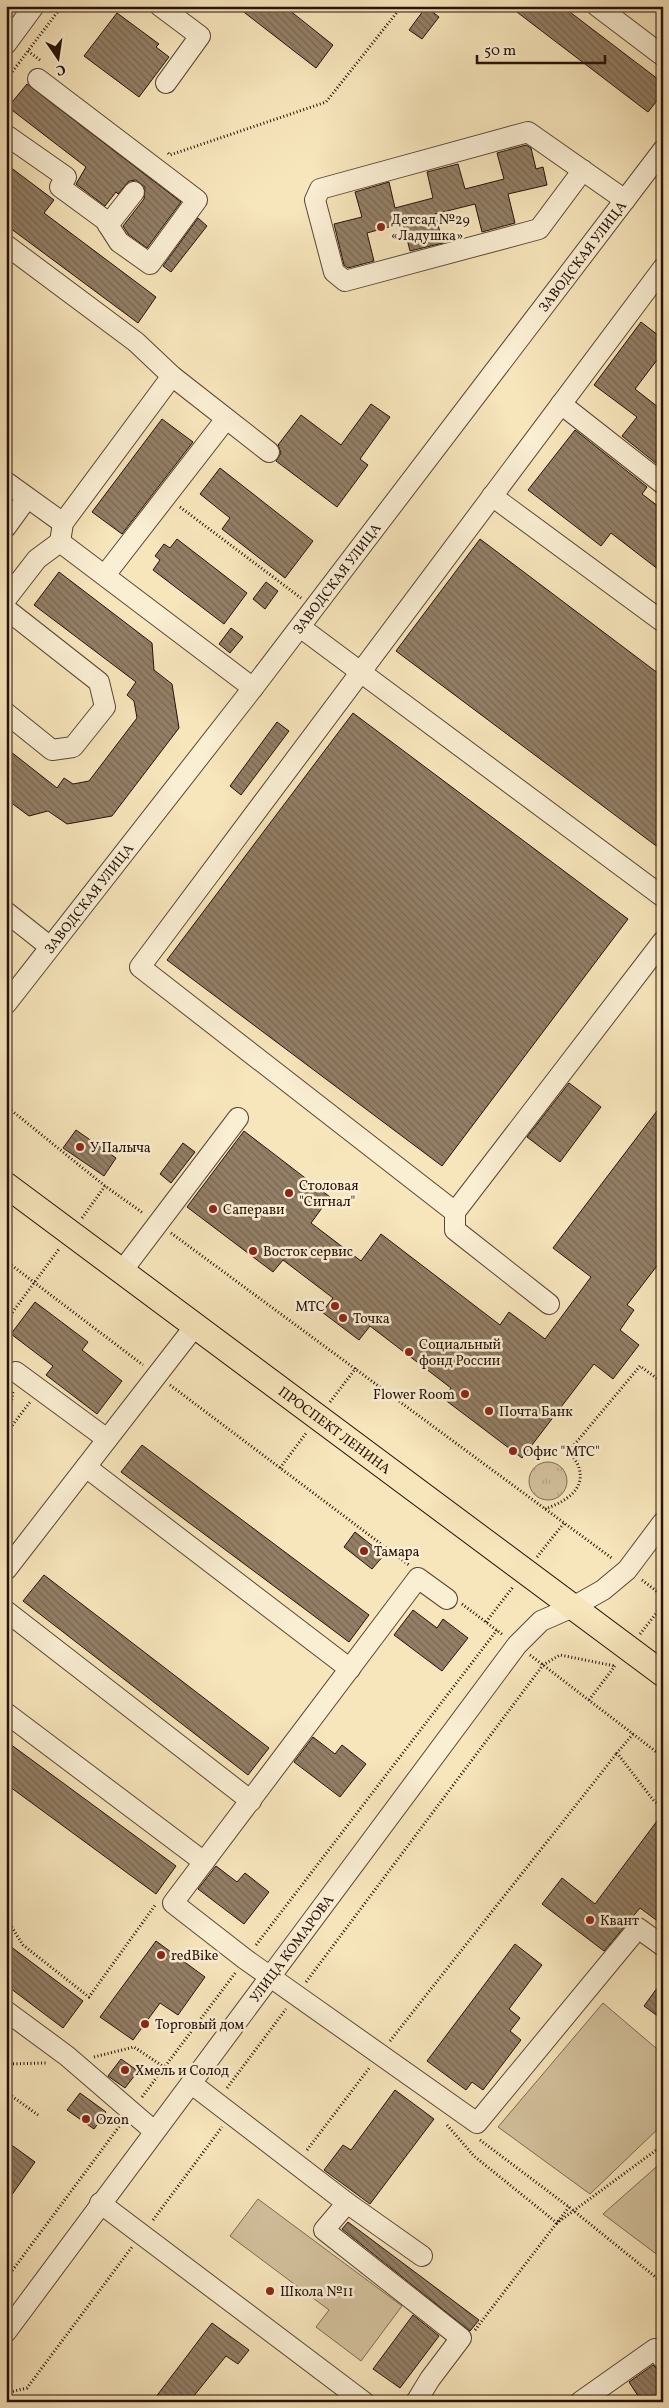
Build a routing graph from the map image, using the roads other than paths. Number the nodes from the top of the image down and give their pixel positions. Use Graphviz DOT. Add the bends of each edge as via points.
graph roads {
  1 [pos="34,6"];
  2 [pos="160,6"];
  3 [pos="597,6"];
  4 [pos="6,44"];
  5 [pos="663,56"];
  6 [pos="41,71"];
  7 [pos="166,83"];
  8 [pos="6,136"];
  9 [pos="663,150"];
  10 [pos="582,170"];
  11 [pos="134,192"];
  12 [pos="625,200"];
  13 [pos="108,225"];
  14 [pos="6,245"];
  15 [pos="660,276"];
  16 [pos="172,376"];
  17 [pos="561,404"];
  18 [pos="226,420"];
  19 [pos="269,452"];
  20 [pos="6,482"];
  21 [pos="663,484"];
  22 [pos="492,496"];
  23 [pos="27,498"];
  24 [pos="6,527"];
  25 [pos="62,532"];
  26 [pos="105,575"];
  27 [pos="6,599"];
  28 [pos="6,609"];
  29 [pos="663,622"];
  30 [pos="300,626"];
  31 [pos="361,672"];
  32 [pos="253,688"];
  33 [pos="6,713"];
  34 [pos="663,897"];
  35 [pos="6,912"];
  36 [pos="663,941"];
  37 [pos="49,946"];
  38 [pos="6,1004"];
  39 [pos="238,1118"];
  40 [pos="6,1185"];
  41 [pos="455,1212"];
  42 [pos="122,1271"];
  43 [pos="549,1304"];
  44 [pos="195,1326"];
  45 [pos="16,1372"];
  46 [pos="107,1439"];
  47 [pos="86,1467"];
  48 [pos="663,1522"];
  49 [pos="6,1570"];
  50 [pos="452,1600"];
  51 [pos="573,1607"];
  52 [pos="6,1611"];
  53 [pos="350,1669"];
  54 [pos="663,1674"];
  55 [pos="6,1713"];
  56 [pos="251,1800"];
  57 [pos="204,1862"];
  58 [pos="663,1946"];
  59 [pos="270,1976"];
  60 [pos="6,2011"];
  61 [pos="192,2084"];
  62 [pos="154,2131"];
  63 [pos="100,2203"];
  64 [pos="347,2203"];
  65 [pos="422,2256"];
  66 [pos="6,2332"];
  67 [pos="663,2359"];
  68 [pos="364,2402"];
  69 [pos="416,2402"];
  70 [pos="580,2402"];
  1 -- 4 [label="street"];
  2 -- 7 [label="street" via="200,36"];
  3 -- 5 [label="street"];
  6 -- 13 [label="street" via="197,200 150,264 119,242"];
  8 -- 13 [label="street" via="66,177 60,187"];
  9 -- 12 [label="street, ЗАВОДСКАЯ УЛИЦА"];
  10 -- 10 [label="street" via="528,132 320,189 315,200 334,272 345,281 539,229"];
  10 -- 12 [label="street"];
  11 -- 13 [label="street"];
  12 -- 30 [label="street, ЗАВОДСКАЯ УЛИЦА"];
  14 -- 16 [label="street" via="136,342"];
  15 -- 17 [label="street"];
  16 -- 18 [label="street"];
  16 -- 25 [label="street"];
  17 -- 21 [label="street"];
  17 -- 22 [label="street"];
  18 -- 19 [label="street"];
  18 -- 26 [label="street"];
  20 -- 23 [label="street"];
  22 -- 29 [label="street"];
  22 -- 31 [label="street"];
  23 -- 24 [label="street"];
  23 -- 25 [label="street"];
  25 -- 26 [label="street"];
  25 -- 27 [label="street"];
  26 -- 32 [label="street"];
  28 -- 33 [label="street" via="99,682 105,707 73,747 52,750"];
  30 -- 31 [label="street"];
  30 -- 32 [label="street, ЗАВОДСКАЯ УЛИЦА"];
  31 -- 34 [label="street"];
  31 -- 41 [label="street" via="140,967"];
  32 -- 37 [label="street, ЗАВОДСКАЯ УЛИЦА"];
  35 -- 37 [label="street"];
  36 -- 41 [label="street"];
  37 -- 38 [label="street, ЗАВОДСКАЯ УЛИЦА"];
  39 -- 42 [label="street"];
  40 -- 42 [label="main road, ПРОСПЕКТ ЛЕНИНА"];
  41 -- 43 [label="street" via="455,1230"];
  42 -- 44 [label="main road, ПРОСПЕКТ ЛЕНИНА"];
  44 -- 46 [label="street"];
  44 -- 51 [label="main road, ПРОСПЕКТ ЛЕНИНА"];
  45 -- 46 [label="street"];
  46 -- 47 [label="street"];
  47 -- 49 [label="street"];
  47 -- 53 [label="street"];
  48 -- 51 [label="street, УЛИЦА КОМАРОВА" via="628,1570 603,1590"];
  50 -- 53 [label="street" via="418,1578"];
  51 -- 54 [label="main road, ПРОСПЕКТ ЛЕНИНА"];
  51 -- 59 [label="street, УЛИЦА КОМАРОВА" via="541,1621 517,1645"];
  52 -- 56 [label="street"];
  53 -- 56 [label="street"];
  55 -- 57 [label="street"];
  56 -- 57 [label="street"];
  57 -- 59 [label="street" via="173,1903"];
  58 -- 59 [label="street" via="638,1928 476,2123 376,2058"];
  59 -- 61 [label="street, УЛИЦА КОМАРОВА"];
  60 -- 62 [label="street" via="66,2056"];
  61 -- 62 [label="street, УЛИЦА КОМАРОВА"];
  61 -- 64 [label="street"];
  62 -- 63 [label="street, УЛИЦА КОМАРОВА"];
  63 -- 66 [label="street, УЛИЦА КОМАРОВА"];
  63 -- 68 [label="street"];
  64 -- 65 [label="street"];
  64 -- 69 [label="street" via="324,2230 461,2338"];
  67 -- 70 [label="street" via="655,2349"];
}
